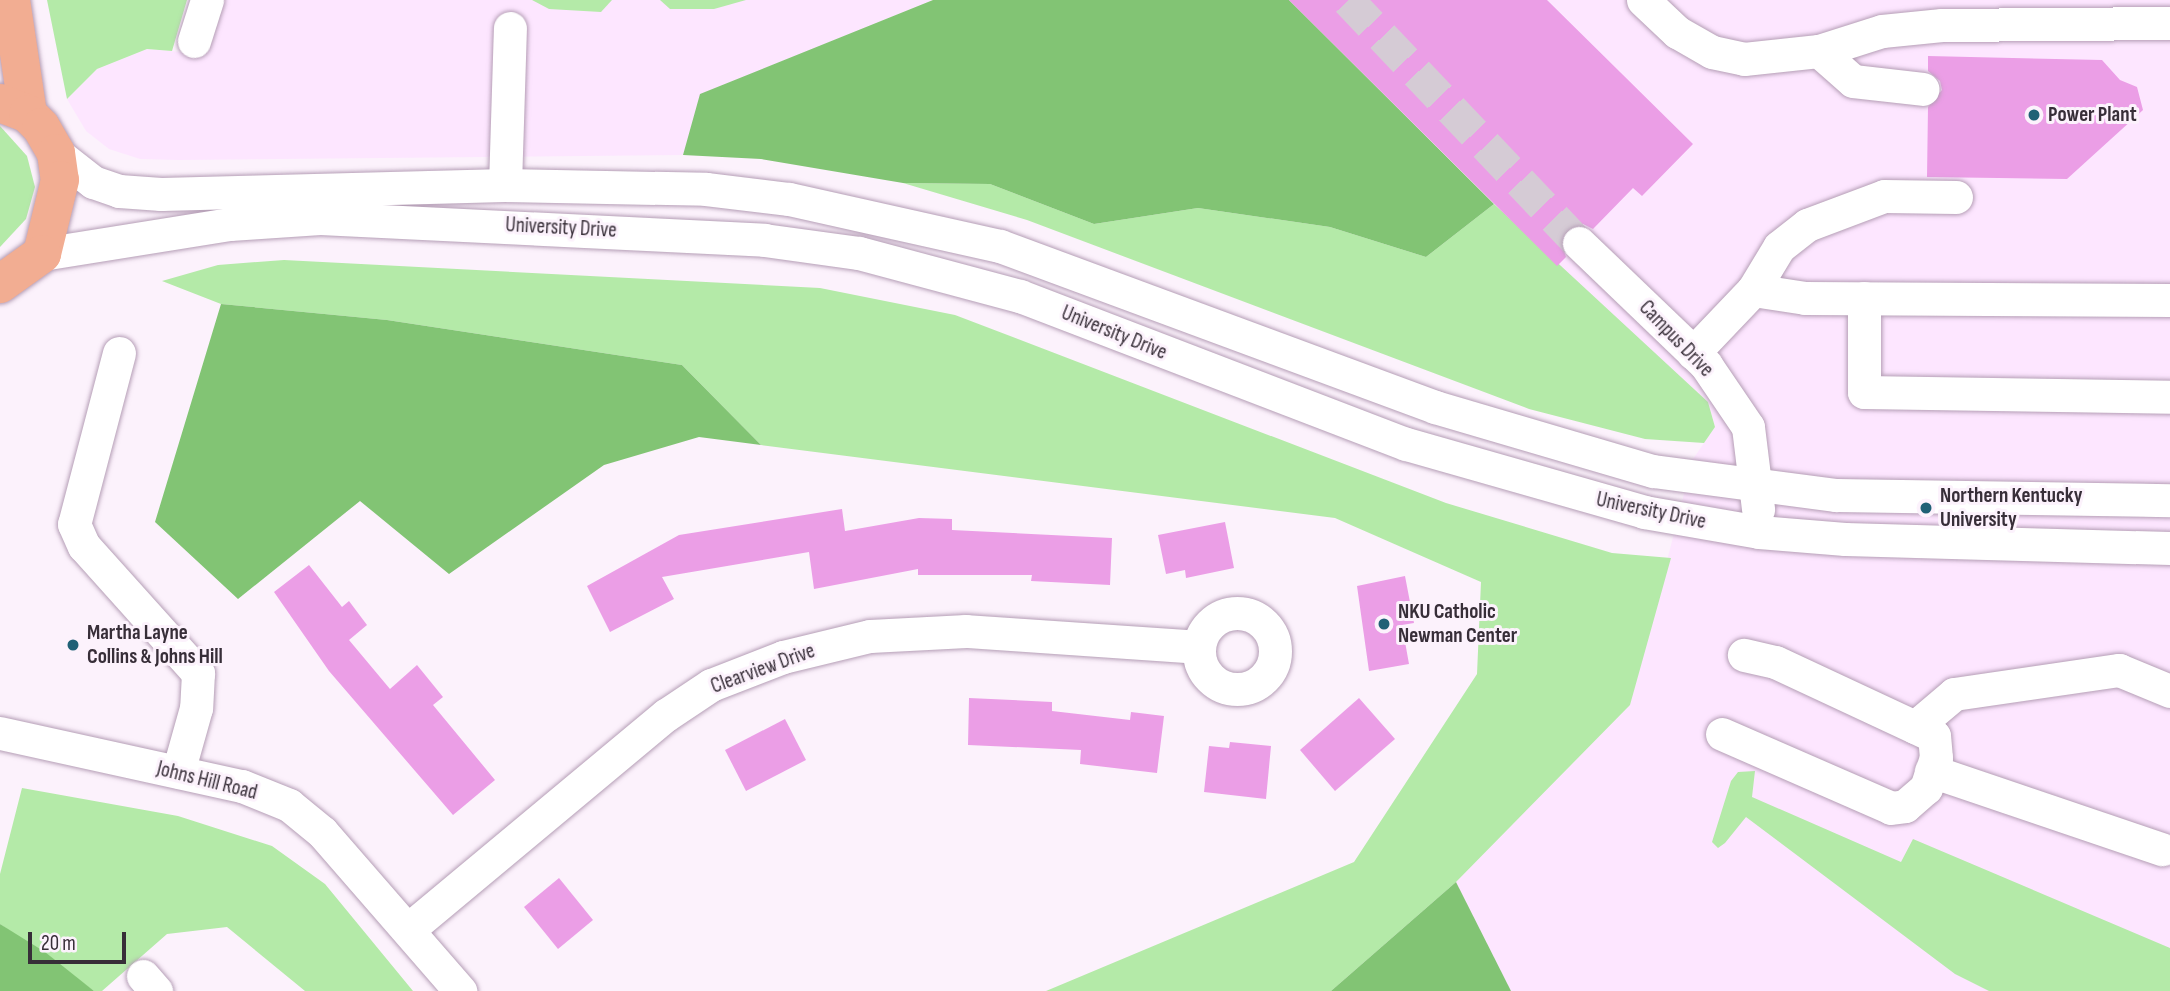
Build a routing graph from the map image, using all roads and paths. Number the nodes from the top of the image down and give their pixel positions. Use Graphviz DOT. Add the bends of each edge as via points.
graph roads {
  1 [pos="11,0"];
  2 [pos="206,0"];
  3 [pos="1643,0"];
  4 [pos="2170,23"];
  5 [pos="510,28"];
  6 [pos="194,41"];
  7 [pos="1819,51"];
  8 [pos="1923,89"];
  9 [pos="14,109"];
  10 [pos="56,153"];
  11 [pos="505,185"];
  12 [pos="1956,197"];
  13 [pos="1579,243"];
  14 [pos="20,271"];
  15 [pos="1753,290"];
  16 [pos="1864,298"];
  17 [pos="2170,300"];
  18 [pos="0,311"];
  19 [pos="119,353"];
  20 [pos="1693,353"];
  21 [pos="2170,397"];
  22 [pos="1757,488"];
  23 [pos="2170,500"];
  24 [pos="1759,532"];
  25 [pos="2170,548"];
  26 [pos="1198,647"];
  27 [pos="1744,655"];
  28 [pos="2170,691"];
  29 [pos="1915,727"];
  30 [pos="0,733"];
  31 [pos="1722,734"];
  32 [pos="1931,771"];
  33 [pos="178,772"];
  34 [pos="2162,849"];
  35 [pos="410,928"];
  36 [pos="460,991"];
  1 -- 9 [label="main road"];
  2 -- 6 [label="street"];
  3 -- 7 [label="street" via="1677,32 1712,52 1744,59"];
  4 -- 7 [label="street" via="1942,25 1882,31"];
  5 -- 11 [label="street"];
  7 -- 8 [label="street" via="1853,81"];
  9 -- 10 [label="main road"];
  10 -- 11 [label="street, University Drive" via="93,182 119,191"];
  10 -- 14 [label="main road" via="58,204"];
  11 -- 22 [label="street, University Drive" via="706,189 879,216 1000,246 1510,432 1653,471"];
  12 -- 15 [label="street" via="1884,196 1846,207 1807,225 1779,247"];
  13 -- 20 [label="street, Campus Drive"];
  14 -- 18 [label="main road"];
  14 -- 24 [label="street, University Drive" via="230,224 320,218 751,239 859,253 1020,296 1481,468 1644,512"];
  15 -- 16 [label="street" via="1805,298"];
  15 -- 20 [label="street"];
  16 -- 17 [label="street"];
  16 -- 21 [label="street" via="1864,392"];
  19 -- 33 [label="street" via="74,524 84,546 198,673 196,708"];
  20 -- 22 [label="street, Campus Drive" via="1748,427"];
  22 -- 23 [label="street, University Drive" via="1836,495"];
  22 -- 24 [label="street, Campus Drive"];
  24 -- 25 [label="street, University Drive"];
  26 -- 35 [label="street, Clearview Drive" via="966,631 870,636 783,657 711,685 666,715"];
  27 -- 29 [label="street" via="1775,662"];
  28 -- 29 [label="street" via="2119,670 1954,694"];
  29 -- 32 [label="street" via="1934,736"];
  30 -- 33 [label="street, Johns Hill Road"];
  31 -- 32 [label="street" via="1891,808 1905,806 1926,788"];
  32 -- 34 [label="street"];
  33 -- 35 [label="street, Johns Hill Road" via="242,786 289,805 323,832"];
  35 -- 36 [label="street, Johns Hill Road"];
}
